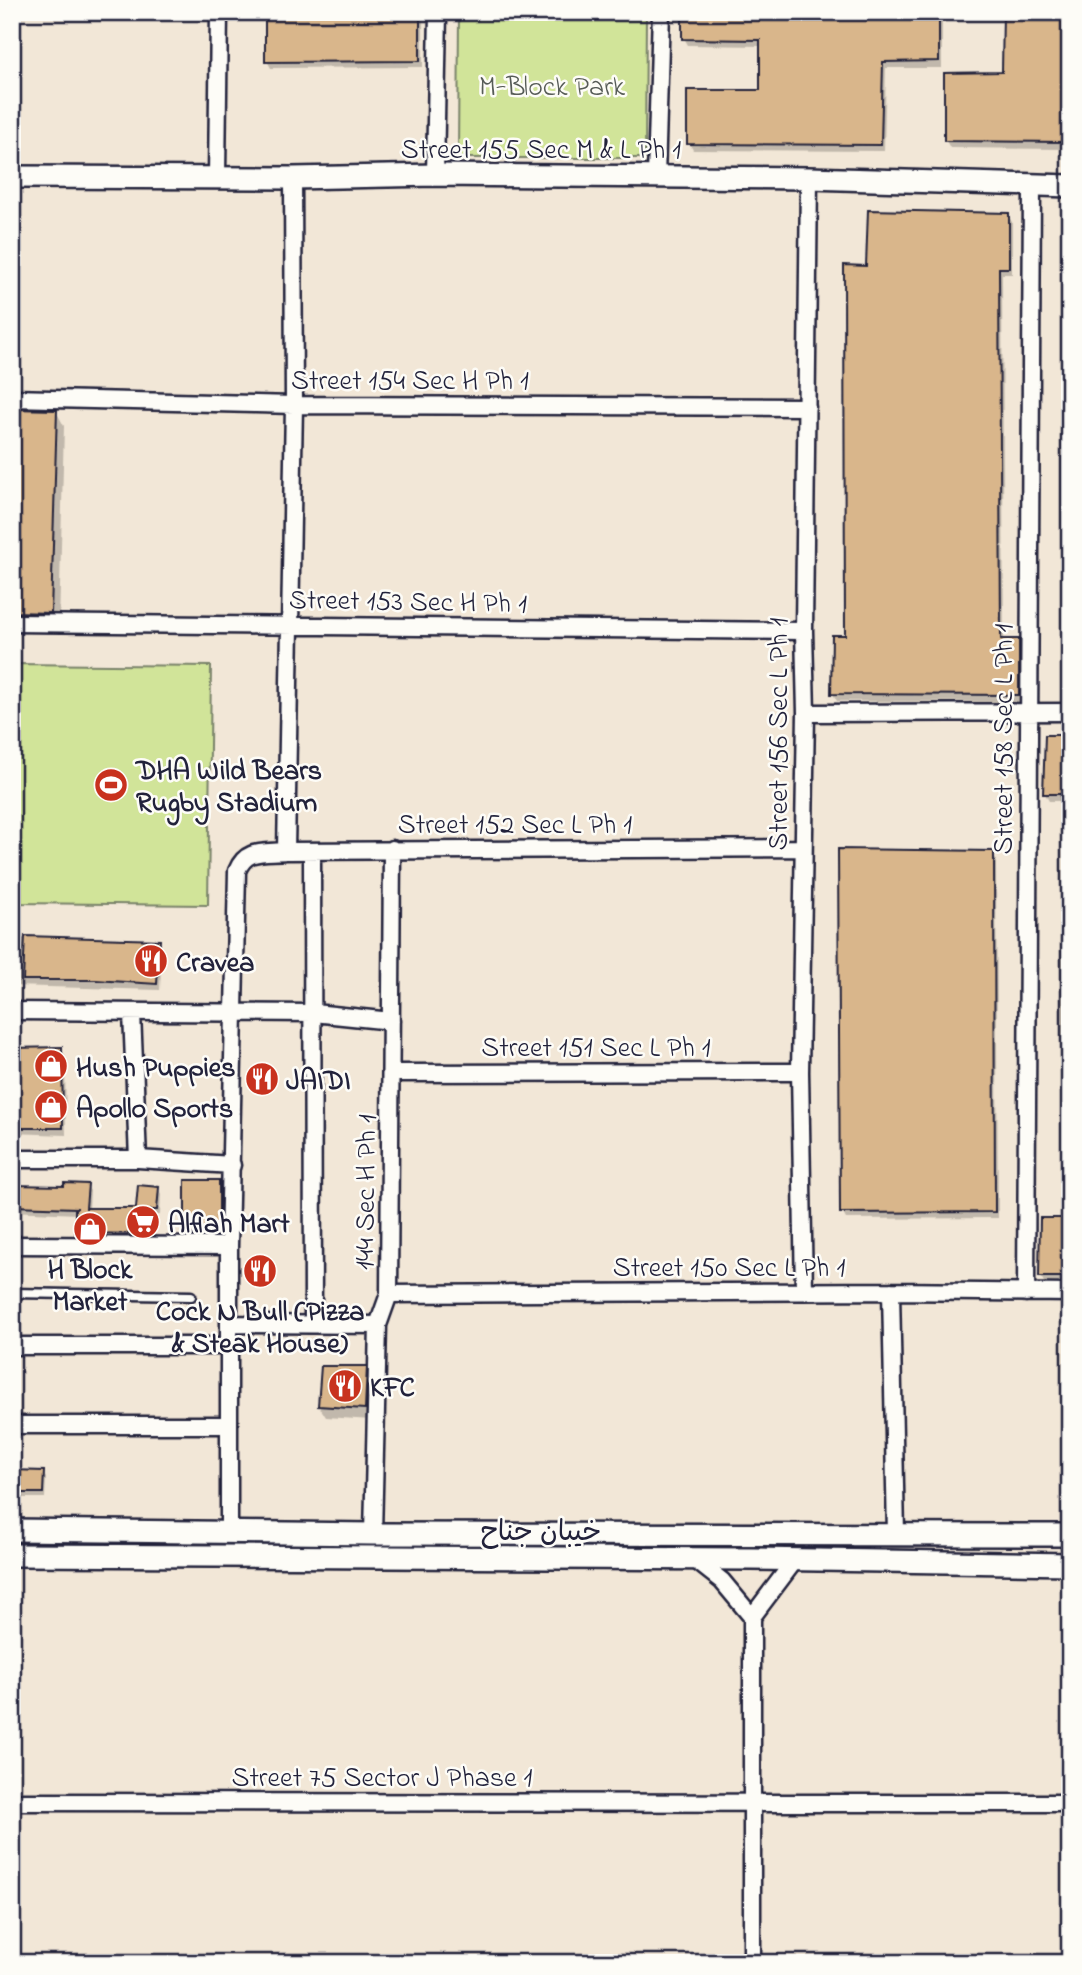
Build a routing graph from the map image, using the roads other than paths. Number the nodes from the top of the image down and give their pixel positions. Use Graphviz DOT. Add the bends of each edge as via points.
graph roads {
  1 [pos="219,12"];
  2 [pos="438,12"];
  3 [pos="661,12"];
  4 [pos="435,175"];
  5 [pos="217,176"];
  6 [pos="12,177"];
  7 [pos="656,177"];
  8 [pos="809,177"];
  9 [pos="293,178"];
  10 [pos="1032,186"];
  11 [pos="1070,186"];
  12 [pos="12,398"];
  13 [pos="293,405"];
  14 [pos="807,407"];
  15 [pos="12,623"];
  16 [pos="290,624"];
  17 [pos="804,631"];
  18 [pos="1028,712"];
  19 [pos="1070,712"];
  20 [pos="806,713"];
  21 [pos="803,848"];
  22 [pos="392,849"];
  23 [pos="286,851"];
  24 [pos="313,851"];
  25 [pos="12,1011"];
  26 [pos="132,1013"];
  27 [pos="314,1013"];
  28 [pos="234,1014"];
  29 [pos="391,1021"];
  30 [pos="800,1072"];
  31 [pos="392,1073"];
  32 [pos="12,1159"];
  33 [pos="138,1159"];
  34 [pos="232,1165"];
  35 [pos="12,1245"];
  36 [pos="229,1246"];
  37 [pos="891,1291"];
  38 [pos="804,1292"];
  39 [pos="12,1293"];
  40 [pos="1026,1293"];
  41 [pos="1070,1293"];
  42 [pos="389,1294"];
  43 [pos="191,1296"];
  44 [pos="229,1324"];
  45 [pos="313,1324"];
  46 [pos="378,1325"];
  47 [pos="12,1346"];
  48 [pos="228,1346"];
  49 [pos="12,1425"];
  50 [pos="229,1425"];
  51 [pos="12,1530"];
  52 [pos="229,1534"];
  53 [pos="373,1534"];
  54 [pos="896,1534"];
  55 [pos="1070,1535"];
  56 [pos="12,1555"];
  57 [pos="694,1559"];
  58 [pos="795,1560"];
  59 [pos="1070,1564"];
  60 [pos="752,1617"];
  61 [pos="12,1802"];
  62 [pos="752,1802"];
  63 [pos="1070,1803"];
  64 [pos="752,1963"];
  1 -- 5 [label="street"];
  2 -- 4 [label="street"];
  3 -- 7 [label="street"];
  4 -- 7 [label="main road, Street 155 Sec M & L Ph 1"];
  4 -- 9 [label="main road, Street 155 Sec M & L Ph 1"];
  5 -- 6 [label="main road, Street 155 Sec M & L Ph 1"];
  5 -- 9 [label="main road, Street 155 Sec M & L Ph 1"];
  7 -- 8 [label="main road, Street 155 Sec M & L Ph 1"];
  8 -- 10 [label="main road, Street 155 Sec M & L Ph 1"];
  8 -- 14 [label="street, Street 156 Sec L Ph 1"];
  9 -- 13 [label="street"];
  10 -- 11 [label="main road, Street 155 Sec M & L Ph 1"];
  10 -- 18 [label="street, Street 158 Sec L Ph 1"];
  12 -- 13 [label="street, Street 154 Sec H Ph 1"];
  13 -- 14 [label="street, Street 154 Sec H Ph 1"];
  13 -- 16 [label="street"];
  14 -- 17 [label="street, Street 156 Sec L Ph 1"];
  15 -- 16 [label="street, Street 153 Sec H Ph 1"];
  16 -- 17 [label="street, Street 153 Sec H Ph 1"];
  16 -- 23 [label="street"];
  17 -- 20 [label="street, Street 156 Sec L Ph 1"];
  18 -- 19 [label="street"];
  18 -- 20 [label="street"];
  18 -- 40 [label="street, Street 158 Sec L Ph 1"];
  20 -- 21 [label="street, Street 156 Sec L Ph 1"];
  21 -- 22 [label="street, Street 152 Sec L Ph 1"];
  21 -- 30 [label="street, Street 156 Sec L Ph 1"];
  22 -- 24 [label="street, Street 152 Sec L Ph 1"];
  22 -- 29 [label="street, 144 Sec H Ph 1"];
  23 -- 24 [label="street, Street 152 Sec L Ph 1"];
  23 -- 28 [label="street, Street 152 Sec L Ph 1" via="249,854 237,871"];
  24 -- 27 [label="street"];
  25 -- 26 [label="street"];
  26 -- 28 [label="street"];
  26 -- 33 [label="street"];
  27 -- 28 [label="street"];
  27 -- 29 [label="street"];
  27 -- 45 [label="street"];
  28 -- 34 [label="street"];
  29 -- 31 [label="street, 144 Sec H Ph 1"];
  30 -- 31 [label="street, Street 151 Sec L Ph 1"];
  30 -- 38 [label="street, Street 156 Sec L Ph 1"];
  31 -- 42 [label="street, 144 Sec H Ph 1"];
  32 -- 33 [label="street"];
  33 -- 34 [label="street"];
  34 -- 36 [label="street"];
  35 -- 36 [label="street"];
  36 -- 44 [label="street"];
  37 -- 38 [label="street, Street 150 Sec L Ph 1"];
  37 -- 40 [label="street, Street 150 Sec L Ph 1"];
  37 -- 54 [label="street"];
  38 -- 42 [label="street, Street 150 Sec L Ph 1"];
  39 -- 43 [label="lane"];
  40 -- 41 [label="street, Street 150 Sec L Ph 1"];
  42 -- 46 [label="street, 144 Sec H Ph 1"];
  44 -- 45 [label="street"];
  44 -- 48 [label="street"];
  45 -- 46 [label="street"];
  46 -- 53 [label="street, 144 Sec H Ph 1"];
  47 -- 48 [label="street"];
  48 -- 50 [label="street"];
  49 -- 50 [label="street"];
  50 -- 52 [label="street"];
  51 -- 52 [label="main road, خیبان جناح"];
  52 -- 53 [label="main road, خیبان جناح"];
  53 -- 54 [label="main road, خیبان جناح"];
  54 -- 55 [label="main road, خیبان جناح"];
  56 -- 57 [label="main road, خیبان جناح"];
  57 -- 58 [label="main road, خیبان جناح"];
  57 -- 60 [label="street" via="722,1581"];
  58 -- 59 [label="main road, خیبان جناح"];
  58 -- 60 [label="street"];
  60 -- 62 [label="street"];
  61 -- 62 [label="street, Street 75 Sector J Phase 1"];
  62 -- 63 [label="street, Street 75 Sector J Phase 1"];
  62 -- 64 [label="street"];
}
